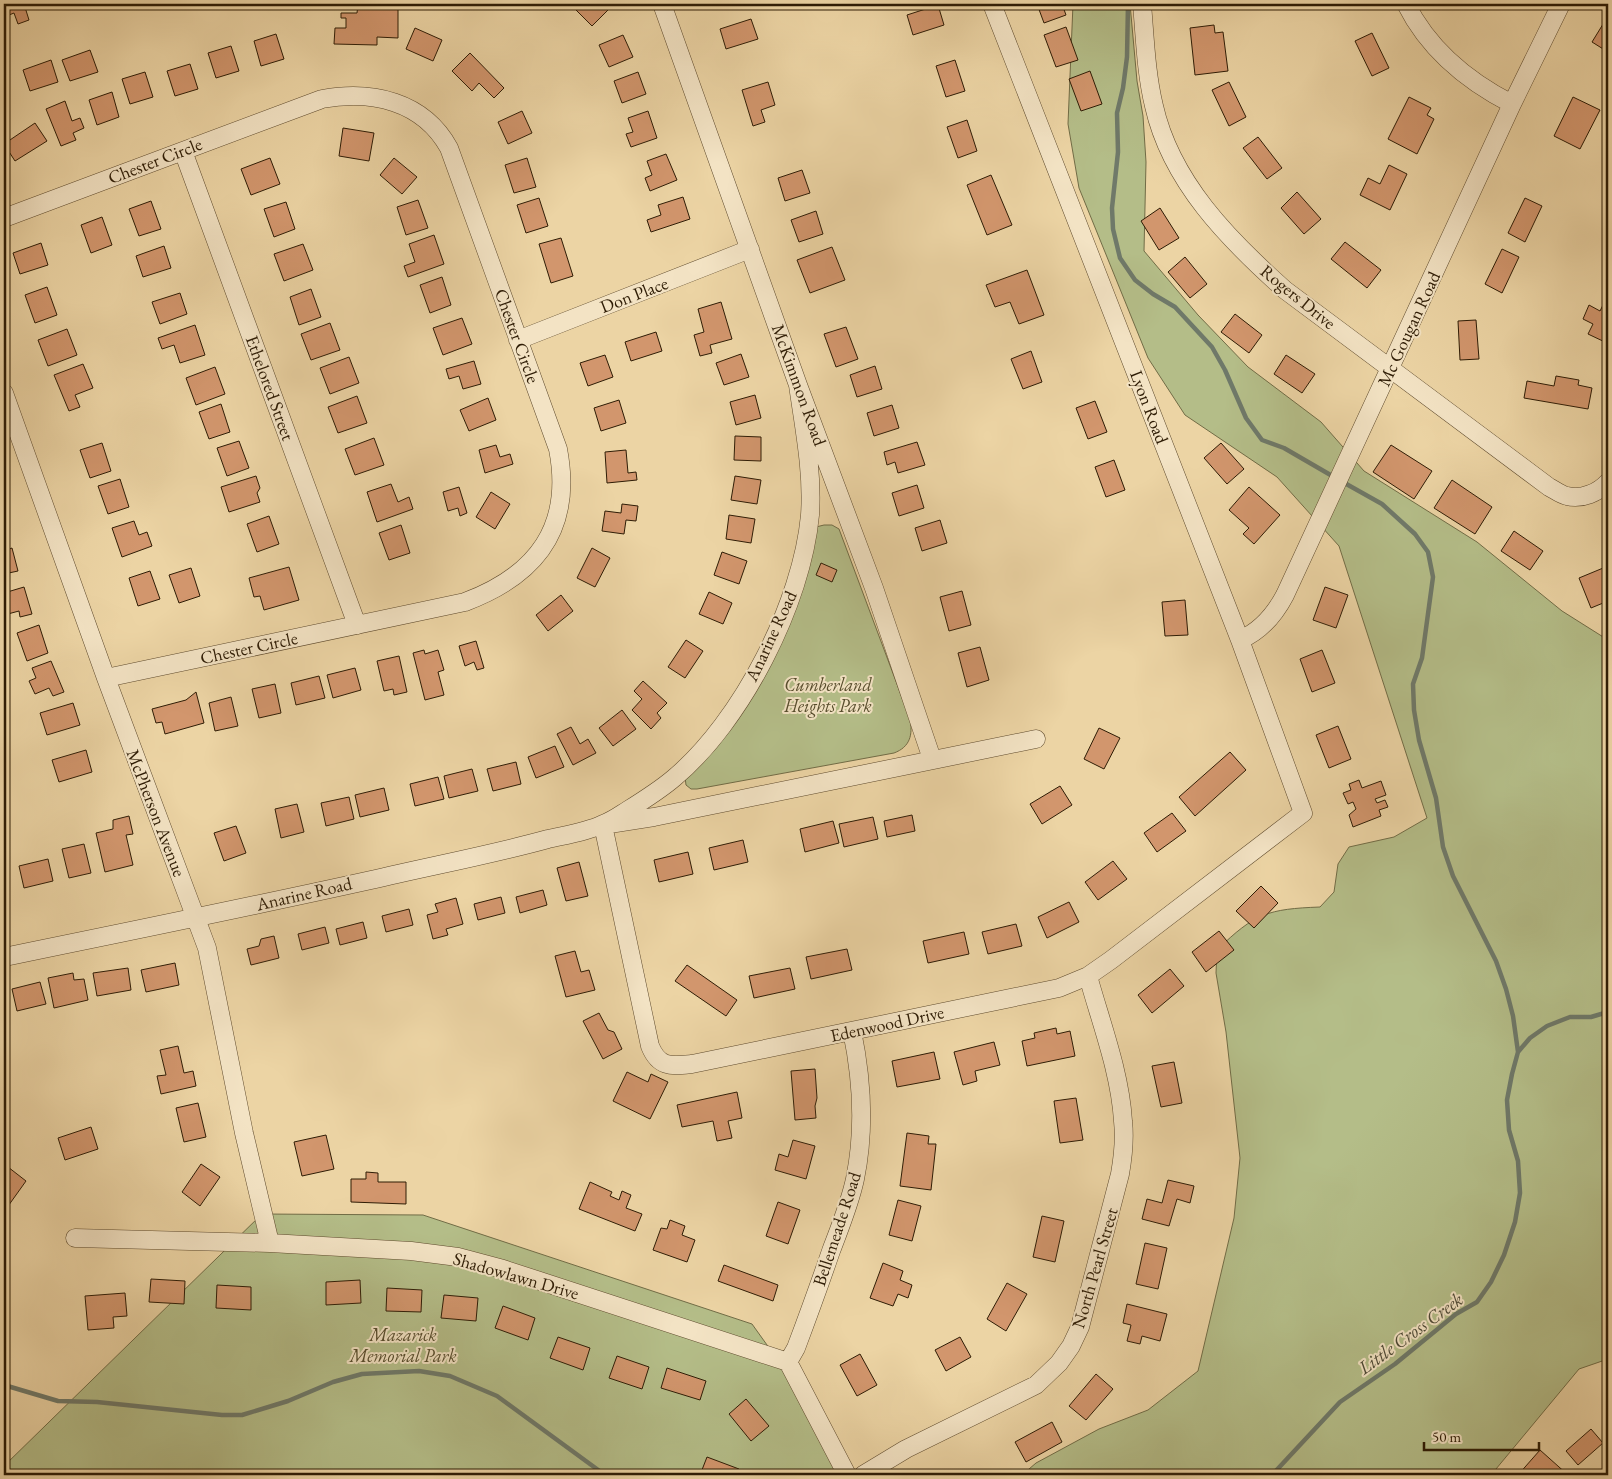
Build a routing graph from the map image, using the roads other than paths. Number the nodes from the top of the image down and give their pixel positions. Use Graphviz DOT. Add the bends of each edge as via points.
graph roads {
  1 [pos="992,4"];
  2 [pos="1142,4"];
  3 [pos="1406,4"];
  4 [pos="1561,4"];
  5 [pos="662,6"];
  6 [pos="1512,104"];
  7 [pos="183,150"];
  8 [pos="4,218"];
  9 [pos="750,249"];
  10 [pos="518,340"];
  11 [pos="1390,368"];
  12 [pos="798,385"];
  13 [pos="4,393"];
  14 [pos="1608,482"];
  15 [pos="357,625"];
  16 [pos="1240,640"];
  17 [pos="106,678"];
  18 [pos="1036,739"];
  19 [pos="932,759"];
  20 [pos="1303,813"];
  21 [pos="603,825"];
  22 [pos="196,918"];
  23 [pos="4,957"];
  24 [pos="1088,976"];
  25 [pos="852,1031"];
  26 [pos="76,1238"];
  27 [pos="270,1243"];
  28 [pos="788,1362"];
  29 [pos="847,1475"];
  30 [pos="863,1475"];
  1 -- 16 [label="street, Lyon Road"];
  2 -- 11 [label="street, Rogers Drive" via="1157,119 1170,154 1192,190 1225,232 1266,273"];
  3 -- 6 [label="street" via="1414,20 1440,53 1463,75"];
  4 -- 6 [label="street, Mc Gougan Road"];
  5 -- 9 [label="street, McKimmon Road"];
  6 -- 11 [label="street, Mc Gougan Road"];
  7 -- 8 [label="street, Chester Circle"];
  7 -- 10 [label="street, Chester Circle" via="322,99 364,95 404,106 430,123 449,148"];
  7 -- 15 [label="street, Ethelored Street"];
  9 -- 10 [label="street, Don Place"];
  9 -- 12 [label="street, McKimmon Road"];
  10 -- 15 [label="street, Chester Circle" via="558,449 562,470 559,511 547,540 520,572 485,595"];
  11 -- 14 [label="street, Rogers Drive" via="1549,487 1568,497 1588,495"];
  11 -- 16 [label="street, Mc Gougan Road" via="1285,595 1267,621 1252,635"];
  12 -- 19 [label="street, McKimmon Road" via="871,579"];
  12 -- 21 [label="street, Anarine Road" via="810,470 810,515 802,562 783,619 749,687 699,754 652,796"];
  13 -- 17 [label="street, McPherson Avenue"];
  15 -- 17 [label="street, Chester Circle"];
  16 -- 20 [label="street, Lyon Road"];
  17 -- 22 [label="street, McPherson Avenue"];
  18 -- 19 [label="street, Anarine Road"];
  19 -- 21 [label="street, Anarine Road"];
  20 -- 24 [label="street, Edenwood Drive"];
  21 -- 22 [label="street, Anarine Road"];
  21 -- 25 [label="street, Edenwood Drive" via="650,1046 662,1062 671,1066 692,1064"];
  22 -- 23 [label="street, Anarine Road"];
  22 -- 27 [label="street, McPherson Avenue" via="207,948"];
  24 -- 25 [label="street, Edenwood Drive" via="1059,988"];
  24 -- 30 [label="street, North Pearl Street" via="1115,1070 1124,1122 1120,1174 1080,1327 1059,1363 1036,1385 906,1449"];
  25 -- 28 [label="street, Bellemeade Road" via="862,1116 855,1178 847,1209"];
  26 -- 27 [label="street, Shadowlawn Drive"];
  27 -- 28 [label="street, Shadowlawn Drive" via="458,1257"];
  28 -- 29 [label="street"];
}
